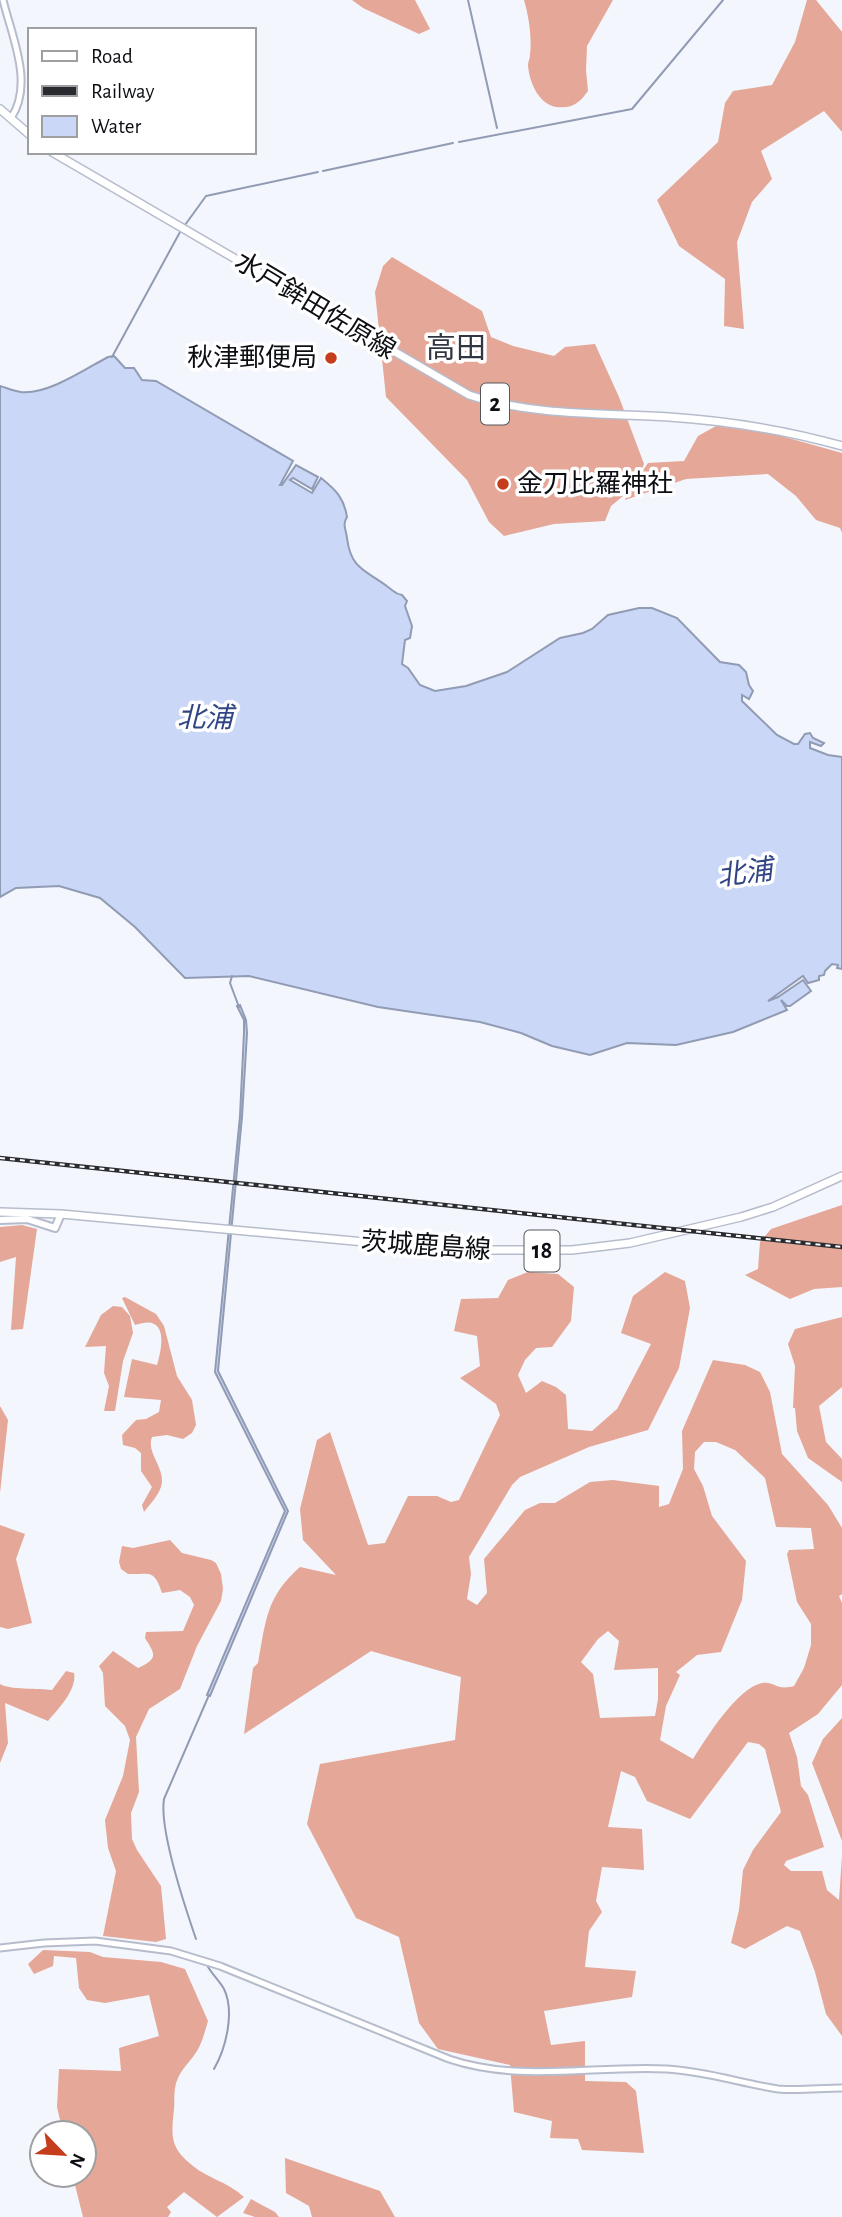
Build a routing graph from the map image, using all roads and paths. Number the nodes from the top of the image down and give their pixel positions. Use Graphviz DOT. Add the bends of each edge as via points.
graph roads {
  1 [pos="4,0"];
  2 [pos="0,109"];
  3 [pos="11,118"];
  4 [pos="28,133"];
  5 [pos="55,154"];
  6 [pos="842,446"];
  7 [pos="842,1176"];
  8 [pos="0,1212"];
  9 [pos="61,1213"];
  10 [pos="0,1220"];
  11 [pos="0,1948"];
  12 [pos="842,2088"];
  1 -- 3 [label="street" via="22,82"];
  2 -- 3 [label="main road"];
  3 -- 4 [label="main road"];
  5 -- 6 [label="main road, 水戸鉾田佐原線 / 2" via="469,395 513,408 758,426"];
  7 -- 9 [label="main road, 茨城鹿島線 / 18" via="741,1217 630,1243 572,1250 451,1250"];
  8 -- 9 [label="main road, 茨城鹿島線 / 18"];
  9 -- 10 [label="main road" via="55,1228 27,1219"];
  11 -- 12 [label="street" via="95,1941 191,1956 449,2059 488,2069 524,2073 668,2069 782,2089"];
}
